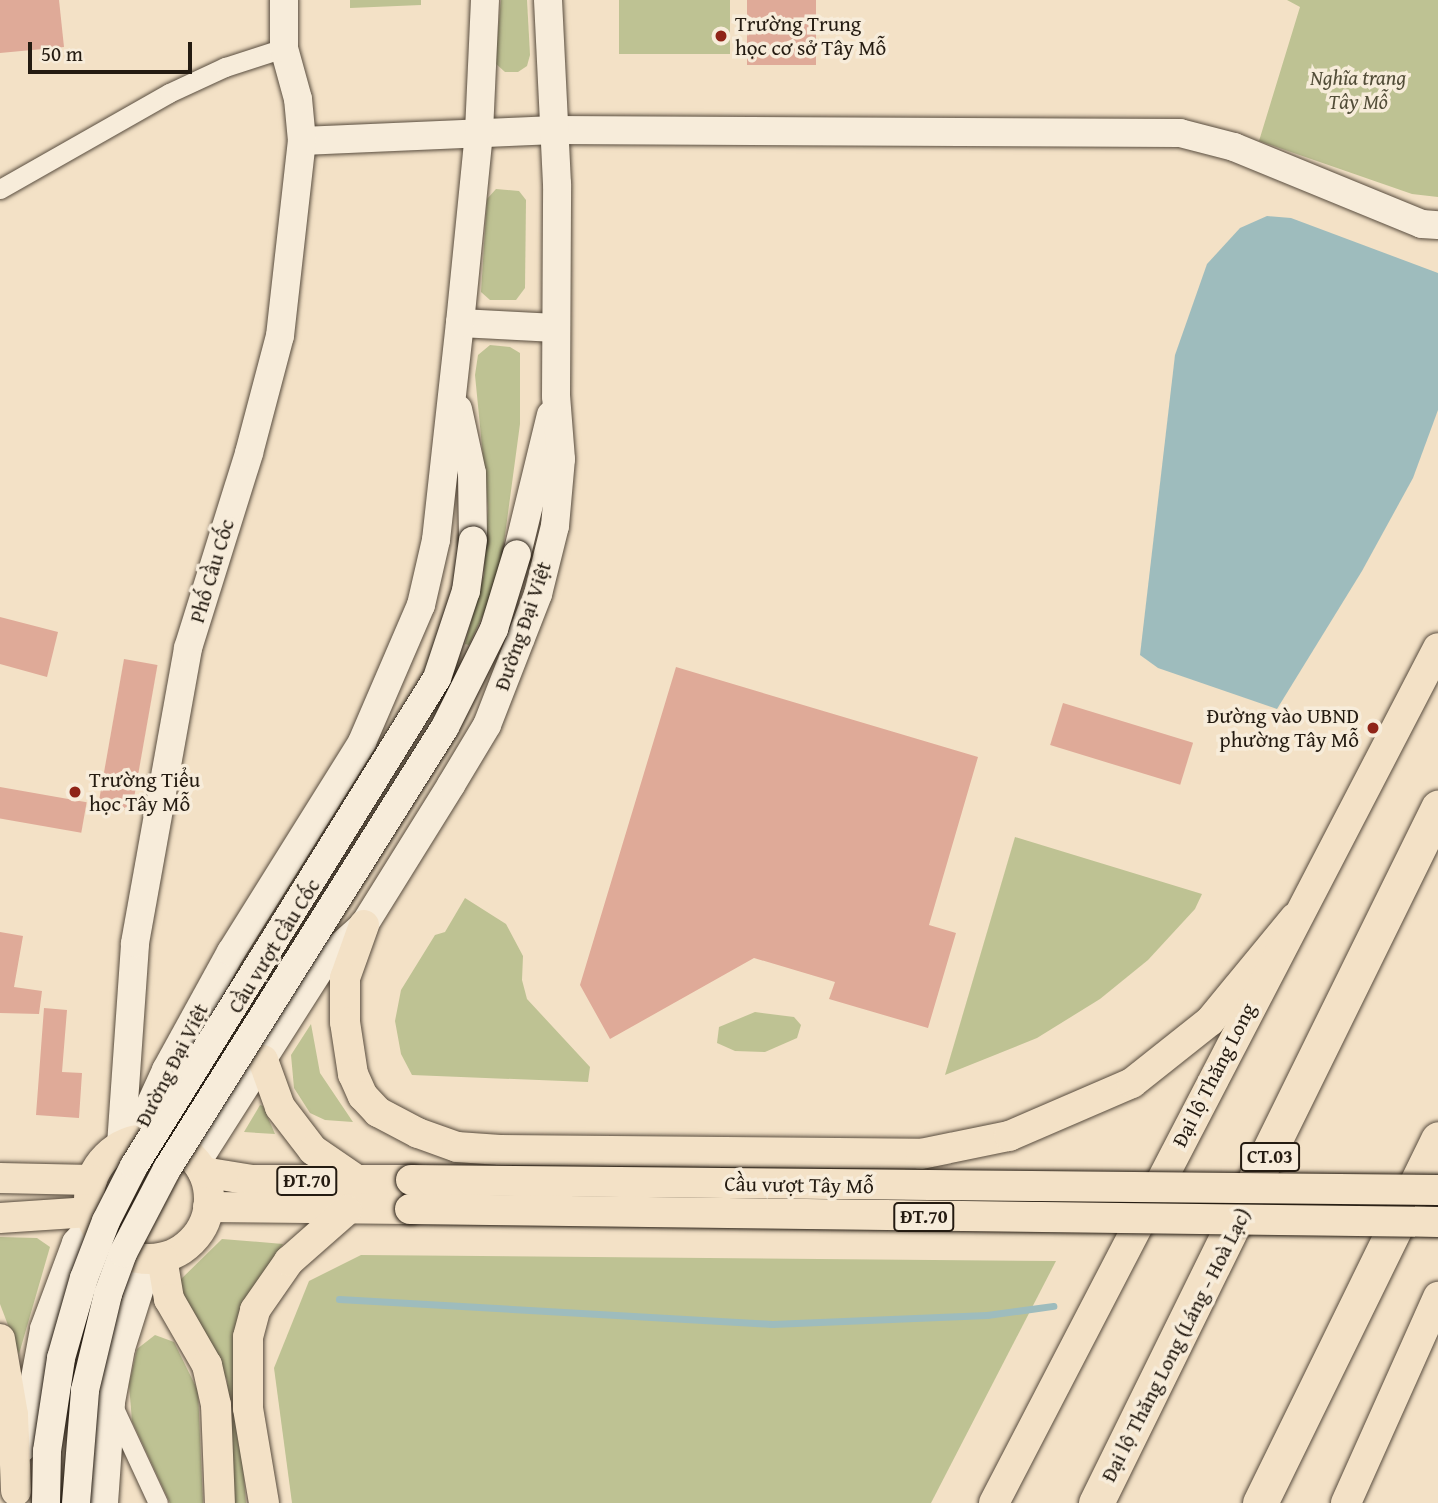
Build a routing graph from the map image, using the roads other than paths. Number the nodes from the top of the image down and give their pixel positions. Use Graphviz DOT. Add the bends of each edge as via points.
graph roads {
  1 [pos="284,0"];
  2 [pos="485,0"];
  3 [pos="548,0"];
  4 [pos="284,48"];
  5 [pos="555,130"];
  6 [pos="479,132"];
  7 [pos="302,141"];
  8 [pos="0,189"];
  9 [pos="1438,225"];
  10 [pos="460,323"];
  11 [pos="556,328"];
  12 [pos="453,386"];
  13 [pos="556,396"];
  14 [pos="1438,648"];
  15 [pos="1438,808"];
  16 [pos="1295,918"];
  17 [pos="364,925"];
  18 [pos="263,1060"];
  19 [pos="1438,1139"];
  20 [pos="128,1143"];
  21 [pos="200,1167"];
  22 [pos="0,1178"];
  23 [pos="92,1180"];
  24 [pos="358,1181"];
  25 [pos="1438,1190"];
  26 [pos="411,1195"];
  27 [pos="208,1208"];
  28 [pos="347,1210"];
  29 [pos="92,1217"];
  30 [pos="0,1218"];
  31 [pos="1438,1222"];
  32 [pos="155,1259"];
  33 [pos="1438,1297"];
  34 [pos="0,1339"];
  35 [pos="111,1402"];
  36 [pos="16,1497"];
  37 [pos="46,1503"];
  38 [pos="76,1503"];
  39 [pos="104,1503"];
  40 [pos="158,1503"];
  41 [pos="220,1503"];
  42 [pos="264,1503"];
  43 [pos="994,1503"];
  44 [pos="1096,1503"];
  45 [pos="1260,1503"];
  46 [pos="1346,1503"];
  1 -- 4 [label="street, Phố Cầu Cốc"];
  2 -- 6 [label="street, Đường Đại Việt"];
  3 -- 5 [label="street, Đường Đại Việt"];
  4 -- 7 [label="street, Phố Cầu Cốc" via="298,99"];
  4 -- 8 [label="street" via="225,67 169,93"];
  5 -- 6 [label="street"];
  5 -- 9 [label="street" via="1180,133 1234,147 1422,224"];
  5 -- 11 [label="street, Đường Đại Việt"];
  6 -- 7 [label="street"];
  6 -- 10 [label="street, Đường Đại Việt"];
  7 -- 20 [label="street, Phố Cầu Cốc" via="280,336 188,648 135,943"];
  10 -- 11 [label="street"];
  10 -- 12 [label="street, Đường Đại Việt"];
  11 -- 13 [label="street, Đường Đại Việt"];
  12 -- 20 [label="street, Đường Đại Việt" via="436,540 421,605 396,673 362,742 218,975"];
  12 -- 37 [label="street, Cầu vượt Cầu Cốc, bridge" via="472,473 473,540 466,591 437,678 134,1166 106,1222 61,1358 47,1451"];
  13 -- 17 [label="street, Đường Đại Việt" via="561,459 555,526 514,662 487,725"];
  13 -- 38 [label="street, Cầu vượt Cầu Cốc, bridge" via="494,629 444,727 167,1169 123,1253 108,1294 85,1391"];
  14 -- 16 [label="main road, Đại lộ Thăng Long"];
  15 -- 44 [label="highway, Đại lộ Thăng Long (Láng - Hoà Lạc) / CT.03"];
  16 -- 17 [label="main road" via="1210,1021 1132,1083 1009,1136 921,1154 500,1150 457,1147 408,1129 363,1096 348,1052 345,978"];
  16 -- 43 [label="main road, Đại lộ Thăng Long"];
  17 -- 18 [label="street, Đường Đại Việt" via="327,958"];
  18 -- 21 [label="street, Đường Đại Việt"];
  18 -- 24 [label="main road" via="280,1107 313,1150"];
  19 -- 45 [label="highway"];
  20 -- 21 [label="main road" via="169,1142"];
  20 -- 23 [label="main road" via="98,1166"];
  21 -- 24 [label="main road, Cầu vượt Tây Mỗ / ĐT.70" via="252,1180"];
  21 -- 27 [label="main road"];
  22 -- 23 [label="main road"];
  23 -- 29 [label="main road"];
  24 -- 26 [label="main road, Cầu vượt Tây Mỗ / ĐT.70"];
  25 -- 26 [label="main road, Cầu vượt Tây Mỗ / ĐT.70, bridge"];
  26 -- 28 [label="main road, Cầu vượt Tây Mỗ / ĐT.70"];
  26 -- 31 [label="main road, Cầu vượt Tây Mỗ / ĐT.70, bridge"];
  27 -- 28 [label="main road, Cầu vượt Tây Mỗ / ĐT.70"];
  27 -- 32 [label="main road" via="192,1240"];
  28 -- 42 [label="main road" via="289,1261 255,1310 248,1337 248,1408"];
  29 -- 30 [label="main road"];
  29 -- 32 [label="main road" via="110,1245"];
  29 -- 36 [label="street" via="76,1243 44,1329"];
  32 -- 35 [label="street" via="121,1348"];
  32 -- 41 [label="main road" via="169,1298 207,1365 216,1405"];
  33 -- 46 [label="main road"];
  34 -- 36 [label="main road" via="13,1415"];
  35 -- 39 [label="street"];
  35 -- 40 [label="street"];
}
